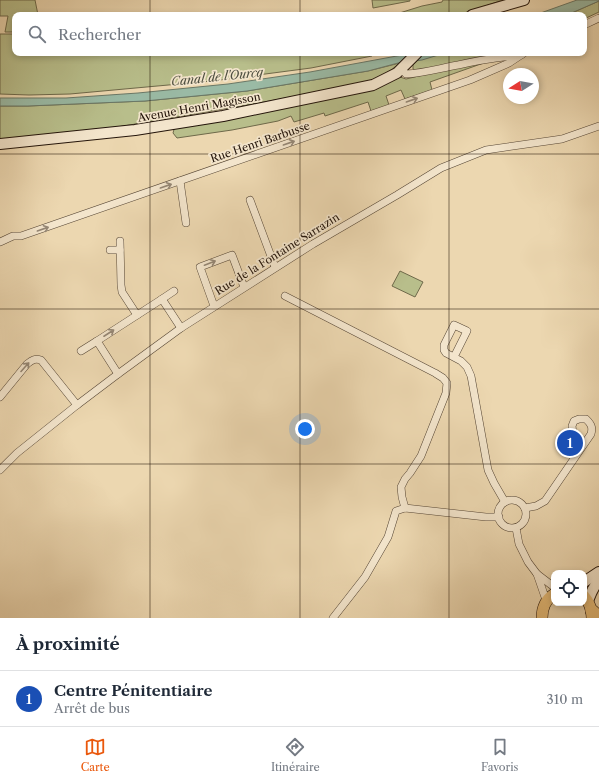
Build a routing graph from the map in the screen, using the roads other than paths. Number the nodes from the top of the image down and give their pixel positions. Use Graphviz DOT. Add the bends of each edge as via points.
graph roads {
  1 [pos="524,0"];
  2 [pos="482,12"];
  3 [pos="599,18"];
  4 [pos="587,24"];
  5 [pos="414,56"];
  6 [pos="508,56"];
  7 [pos="520,56"];
  8 [pos="399,71"];
  9 [pos="599,126"];
  10 [pos="0,144"];
  11 [pos="180,181"];
  12 [pos="250,200"];
  13 [pos="186,224"];
  14 [pos="2,238"];
  15 [pos="120,241"];
  16 [pos="110,250"];
  17 [pos="120,250"];
  18 [pos="275,267"];
  19 [pos="244,287"];
  20 [pos="174,291"];
  21 [pos="285,296"];
  22 [pos="162,299"];
  23 [pos="214,306"];
  24 [pos="137,315"];
  25 [pos="181,328"];
  26 [pos="97,341"];
  27 [pos="82,351"];
  28 [pos="454,356"];
  29 [pos="118,374"];
  30 [pos="0,397"];
  31 [pos="77,406"];
  32 [pos="576,455"];
  33 [pos="0,470"];
  34 [pos="506,502"];
  35 [pos="405,508"];
  36 [pos="525,508"];
  37 [pos="499,517"];
  38 [pos="516,528"];
  39 [pos="599,572"];
  40 [pos="537,574"];
  41 [pos="587,580"];
  42 [pos="599,581"];
  43 [pos="551,585"];
  44 [pos="544,608"];
  45 [pos="591,609"];
  46 [pos="333,618"];
  1 -- 2 [label="main road"];
  3 -- 4 [label="street"];
  5 -- 8 [label="main road, Avenue Henri Magisson"];
  6 -- 8 [label="street" via="418,74"];
  11 -- 7 [label="street, Rue Henri Barbusse, one-way" via="470,80"];
  8 -- 10 [label="main road, Avenue Henri Magisson" via="373,85 223,116 135,130"];
  9 -- 18 [label="street, Rue de la Fontaine Sarrazin" via="562,139 486,150 440,168"];
  11 -- 13 [label="street"];
  14 -- 11 [label="street, Rue Henri Barbusse, one-way" via="21,236"];
  12 -- 18 [label="street"];
  15 -- 17 [label="street"];
  16 -- 17 [label="street"];
  17 -- 24 [label="street" via="122,292"];
  18 -- 19 [label="street, Rue de la Fontaine Sarrazin"];
  19 -- 23 [label="street, Rue de la Fontaine Sarrazin"];
  23 -- 19 [label="street, one-way" via="200,267 232,255"];
  20 -- 22 [label="street"];
  21 -- 35 [label="street" via="435,373 447,383 446,393 421,456 401,487"];
  22 -- 24 [label="street"];
  22 -- 25 [label="street"];
  23 -- 25 [label="street, Rue de la Fontaine Sarrazin"];
  26 -- 24 [label="street, one-way"];
  25 -- 29 [label="street, Rue de la Fontaine Sarrazin"];
  26 -- 27 [label="street"];
  26 -- 29 [label="street"];
  28 -- 34 [label="street" via="467,367 471,376 488,470"];
  29 -- 31 [label="street, Rue de la Fontaine Sarrazin"];
  30 -- 31 [label="street, one-way" via="27,364 37,359 41,360"];
  31 -- 33 [label="street, Rue de la Fontaine Sarrazin"];
  32 -- 32 [label="street" via="591,434 592,429 586,419 574,421 572,426"];
  32 -- 36 [label="street" via="545,501"];
  34 -- 36 [label="street" via="514,500"];
  34 -- 37 [label="street" via="500,508"];
  35 -- 37 [label="street"];
  35 -- 46 [label="street" via="396,512 388,537 365,577"];
  36 -- 38 [label="street" via="525,520"];
  37 -- 38 [label="street" via="507,527"];
  38 -- 40 [label="street" via="519,544"];
  39 -- 41 [label="main road"];
  40 -- 43 [label="street"];
  40 -- 44 [label="street"];
  42 -- 45 [label="main road" via="591,592"];
}
